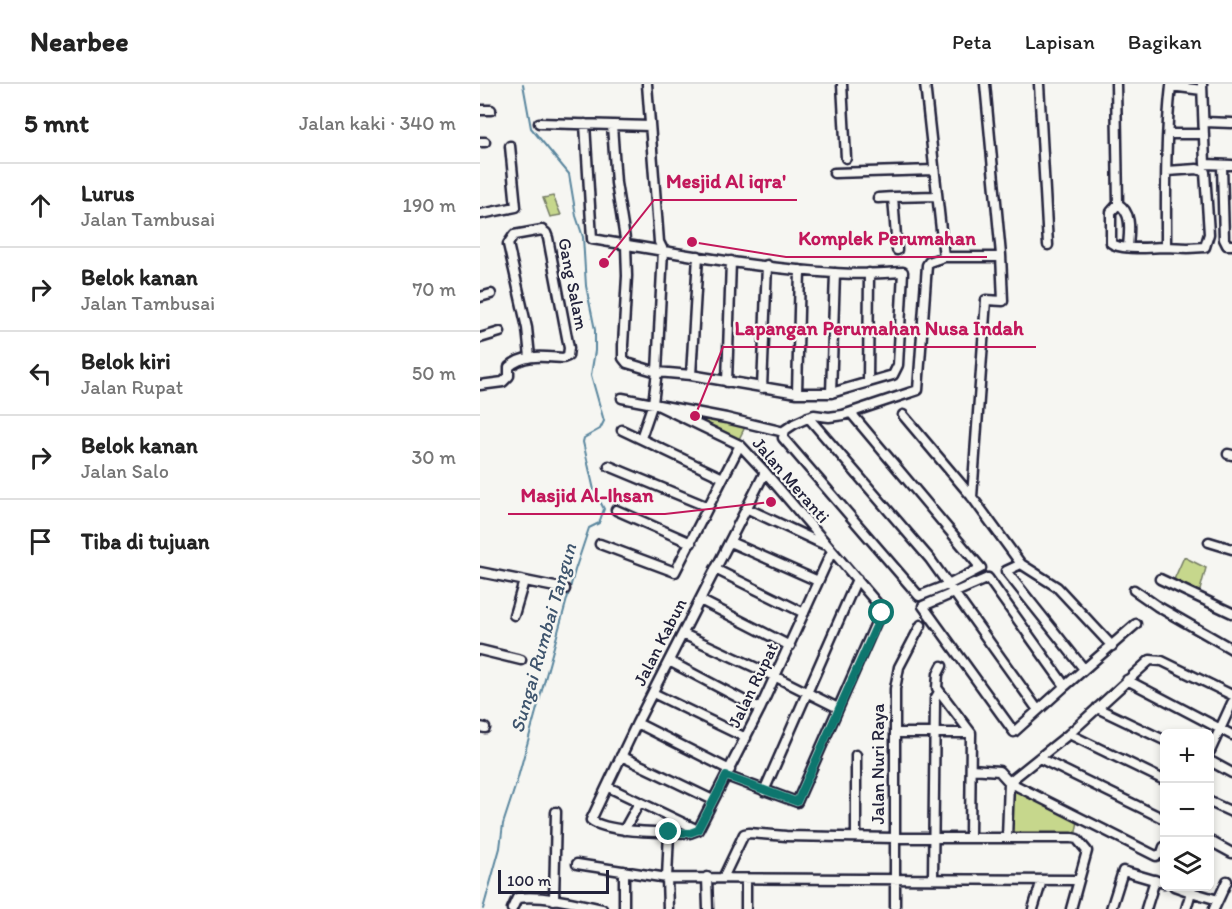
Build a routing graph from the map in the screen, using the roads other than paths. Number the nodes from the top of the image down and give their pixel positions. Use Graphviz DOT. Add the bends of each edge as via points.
graph roads {
  1 [pos="647,84"];
  2 [pos="842,84"];
  3 [pos="925,84"];
  4 [pos="985,84"];
  5 [pos="1039,84"];
  6 [pos="1116,84"];
  7 [pos="1171,85"];
  8 [pos="1202,87"];
  9 [pos="480,110"];
  10 [pos="490,110"];
  11 [pos="1204,122"];
  12 [pos="539,123"];
  13 [pos="1232,123"];
  14 [pos="585,124"];
  15 [pos="612,125"];
  16 [pos="650,126"];
  17 [pos="1168,134"];
  18 [pos="1204,134"];
  19 [pos="510,146"];
  20 [pos="846,158"];
  21 [pos="1232,165"];
  22 [pos="1222,166"];
  23 [pos="934,170"];
  24 [pos="1167,171"];
  25 [pos="834,173"];
  26 [pos="937,196"];
  27 [pos="893,197"];
  28 [pos="878,198"];
  29 [pos="480,202"];
  30 [pos="1118,204"];
  31 [pos="1228,204"];
  32 [pos="481,214"];
  33 [pos="626,245"];
  34 [pos="1048,245"];
  35 [pos="1232,245"];
  36 [pos="1128,247"];
  37 [pos="1166,247"];
  38 [pos="663,250"];
  39 [pos="897,250"];
  40 [pos="1001,255"];
  41 [pos="698,256"];
  42 [pos="944,257"];
  43 [pos="731,261"];
  44 [pos="767,265"];
  45 [pos="800,270"];
  46 [pos="835,273"];
  47 [pos="869,273"];
  48 [pos="491,294"];
  49 [pos="480,297"];
  50 [pos="500,332"];
  51 [pos="480,338"];
  52 [pos="530,357"];
  53 [pos="657,372"];
  54 [pos="691,375"];
  55 [pos="727,382"];
  56 [pos="868,382"];
  57 [pos="484,385"];
  58 [pos="762,388"];
  59 [pos="797,393"];
  60 [pos="831,393"];
  61 [pos="622,398"];
  62 [pos="652,403"];
  63 [pos="851,413"];
  64 [pos="903,415"];
  65 [pos="808,417"];
  66 [pos="622,430"];
  67 [pos="784,432"];
  68 [pos="642,438"];
  69 [pos="740,445"];
  70 [pos="609,466"];
  71 [pos="765,472"];
  72 [pos="723,478"];
  73 [pos="972,497"];
  74 [pos="708,507"];
  75 [pos="748,509"];
  76 [pos="616,510"];
  77 [pos="730,542"];
  78 [pos="1209,542"];
  79 [pos="690,543"];
  80 [pos="600,544"];
  81 [pos="829,549"];
  82 [pos="1232,549"];
  83 [pos="1021,564"];
  84 [pos="715,569"];
  85 [pos="480,572"];
  86 [pos="857,579"];
  87 [pos="1160,579"];
  88 [pos="524,581"];
  89 [pos="818,581"];
  90 [pos="952,588"];
  91 [pos="565,589"];
  92 [pos="1134,590"];
  93 [pos="700,600"];
  94 [pos="804,613"];
  95 [pos="1232,614"];
  96 [pos="514,615"];
  97 [pos="1136,624"];
  98 [pos="921,626"];
  99 [pos="683,634"];
  100 [pos="790,646"];
  101 [pos="1112,646"];
  102 [pos="1232,649"];
  103 [pos="480,650"];
  104 [pos="521,660"];
  105 [pos="669,661"];
  106 [pos="942,666"];
  107 [pos="1084,669"];
  108 [pos="774,676"];
  109 [pos="1127,680"];
  110 [pos="1065,686"];
  111 [pos="807,692"];
  112 [pos="939,692"];
  113 [pos="653,693"];
  114 [pos="1232,695"];
  115 [pos="1232,703"];
  116 [pos="838,708"];
  117 [pos="1097,708"];
  118 [pos="760,709"];
  119 [pos="1038,710"];
  120 [pos="637,723"];
  121 [pos="1220,729"];
  122 [pos="895,733"];
  123 [pos="934,733"];
  124 [pos="971,733"];
  125 [pos="1069,734"];
  126 [pos="1232,735"];
  127 [pos="746,738"];
  128 [pos="1160,738"];
  129 [pos="1214,741"];
  130 [pos="856,755"];
  131 [pos="621,756"];
  132 [pos="1039,758"];
  133 [pos="1214,763"];
  134 [pos="971,769"];
  135 [pos="1232,772"];
  136 [pos="728,773"];
  137 [pos="1160,778"];
  138 [pos="1010,782"];
  139 [pos="608,787"];
  140 [pos="764,791"];
  141 [pos="713,800"];
  142 [pos="639,803"];
  143 [pos="1214,803"];
  144 [pos="556,812"];
  145 [pos="1232,812"];
  146 [pos="1160,817"];
  147 [pos="624,830"];
  148 [pos="698,830"];
  149 [pos="669,832"];
  150 [pos="856,837"];
  151 [pos="970,837"];
  152 [pos="895,838"];
  153 [pos="933,838"];
  154 [pos="1007,838"];
  155 [pos="1214,844"];
  156 [pos="1232,853"];
  157 [pos="1160,854"];
  158 [pos="577,864"];
  159 [pos="624,871"];
  160 [pos="707,877"];
  161 [pos="667,878"];
  162 [pos="723,878"];
  163 [pos="933,878"];
  164 [pos="746,879"];
  165 [pos="894,879"];
  166 [pos="1042,880"];
  167 [pos="1079,880"];
  168 [pos="1227,881"];
  169 [pos="1160,882"];
  170 [pos="1188,891"];
  171 [pos="1191,892"];
  172 [pos="554,900"];
  173 [pos="1216,905"];
  174 [pos="512,909"];
  175 [pos="602,909"];
  176 [pos="624,909"];
  177 [pos="668,909"];
  178 [pos="708,909"];
  179 [pos="746,909"];
  180 [pos="895,909"];
  181 [pos="1033,909"];
  182 [pos="1071,909"];
  183 [pos="1111,909"];
  184 [pos="1146,909"];
  185 [pos="1186,909"];
  1 -- 16 [label="street"];
  2 -- 20 [label="street"];
  3 -- 23 [label="street"];
  4 -- 40 [label="street"];
  5 -- 34 [label="street"];
  6 -- 30 [label="street"];
  7 -- 8 [label="street"];
  7 -- 17 [label="street"];
  8 -- 11 [label="street"];
  9 -- 10 [label="street"];
  11 -- 13 [label="street"];
  11 -- 18 [label="street"];
  12 -- 14 [label="street"];
  14 -- 15 [label="street"];
  14 -- 33 [label="street" via="592,239"];
  15 -- 16 [label="street"];
  15 -- 33 [label="street"];
  16 -- 38 [label="street" via="659,242"];
  17 -- 18 [label="street"];
  17 -- 24 [label="street"];
  18 -- 22 [label="street" via="1205,164"];
  19 -- 32 [label="street" via="516,207"];
  21 -- 22 [label="street"];
  22 -- 31 [label="street"];
  23 -- 25 [label="street"];
  23 -- 26 [label="street"];
  24 -- 37 [label="street"];
  24 -- 37 [label="street" via="1205,172 1209,234 1202,248"];
  26 -- 27 [label="street"];
  26 -- 42 [label="street"];
  27 -- 28 [label="street"];
  27 -- 39 [label="street"];
  29 -- 32 [label="street"];
  30 -- 36 [label="street" via="1129,219"];
  30 -- 36 [label="street" via="1111,212 1111,243"];
  31 -- 35 [label="street" via="1224,239"];
  33 -- 38 [label="street"];
  33 -- 53 [label="street" via="624,358 627,363"];
  36 -- 37 [label="street"];
  38 -- 41 [label="street"];
  38 -- 53 [label="street"];
  40 -- 42 [label="street"];
  40 -- 73 [label="street" via="1003,301 986,300"];
  41 -- 43 [label="street"];
  41 -- 54 [label="street"];
  42 -- 63 [label="street" via="927,265 918,390"];
  43 -- 44 [label="street"];
  43 -- 55 [label="street"];
  44 -- 45 [label="street"];
  44 -- 58 [label="street"];
  45 -- 46 [label="street"];
  45 -- 59 [label="street"];
  46 -- 47 [label="street"];
  46 -- 60 [label="street"];
  47 -- 56 [label="street"];
  47 -- 56 [label="street" via="903,272 898,365 893,375"];
  48 -- 49 [label="street"];
  50 -- 51 [label="street"];
  52 -- 52 [label="street, Gang Salam" via="508,244 514,235 542,230 548,238 569,348 568,356 563,358"];
  52 -- 57 [label="street" via="513,363 503,381"];
  53 -- 54 [label="street"];
  53 -- 62 [label="street"];
  54 -- 55 [label="street"];
  55 -- 58 [label="street"];
  56 -- 60 [label="street"];
  58 -- 59 [label="street"];
  59 -- 60 [label="street"];
  61 -- 62 [label="street"];
  62 -- 67 [label="street"];
  62 -- 68 [label="street"];
  62 -- 69 [label="street, Jalan Meranti"];
  63 -- 65 [label="street"];
  63 -- 90 [label="street" via="981,567"];
  64 -- 73 [label="street"];
  65 -- 67 [label="street"];
  65 -- 90 [label="street"];
  66 -- 68 [label="street"];
  67 -- 90 [label="street" via="786,444 919,596"];
  68 -- 72 [label="street"];
  69 -- 71 [label="street, Jalan Meranti"];
  69 -- 72 [label="street"];
  70 -- 74 [label="street"];
  71 -- 75 [label="street, Jalan Kabun"];
  71 -- 81 [label="street, Jalan Meranti"];
  72 -- 74 [label="street"];
  73 -- 83 [label="street"];
  74 -- 79 [label="street"];
  75 -- 77 [label="street, Jalan Kabun"];
  75 -- 81 [label="street"];
  76 -- 79 [label="street"];
  77 -- 84 [label="street, Jalan Kabun"];
  77 -- 89 [label="street"];
  78 -- 82 [label="street"];
  79 -- 80 [label="street" via="675,572"];
  81 -- 86 [label="street, Jalan Meranti"];
  81 -- 89 [label="street, Jalan Rupat"];
  83 -- 101 [label="street" via="1057,587"];
  83 -- 107 [label="street" via="1006,571"];
  84 -- 93 [label="street, Jalan Kabun"];
  84 -- 94 [label="street"];
  85 -- 88 [label="street"];
  86 -- 111 [label="street"];
  86 -- 116 [label="street, Jalan Meranti" via="882,609"];
  87 -- 95 [label="street"];
  88 -- 91 [label="street"];
  88 -- 96 [label="street"];
  89 -- 94 [label="street, Jalan Rupat"];
  90 -- 110 [label="street" via="988,578"];
  90 -- 119 [label="street"];
  90 -- 119 [label="street" via="923,606 1014,732"];
  92 -- 102 [label="street"];
  93 -- 99 [label="street, Jalan Kabun"];
  93 -- 100 [label="street"];
  94 -- 100 [label="street, Jalan Rupat"];
  97 -- 101 [label="street"];
  98 -- 122 [label="street, Jalan Nuri Raya" via="897,676"];
  99 -- 105 [label="street, Jalan Kabun"];
  99 -- 108 [label="street"];
  100 -- 108 [label="street, Jalan Rupat"];
  101 -- 107 [label="street"];
  103 -- 104 [label="street"];
  105 -- 113 [label="street, Jalan Kabun"];
  105 -- 118 [label="street"];
  106 -- 112 [label="street" via="936,681"];
  107 -- 110 [label="street"];
  108 -- 111 [label="street"];
  108 -- 118 [label="street, Jalan Rupat"];
  109 -- 114 [label="street" via="1155,659"];
  109 -- 117 [label="street"];
  109 -- 121 [label="street"];
  110 -- 119 [label="street"];
  111 -- 116 [label="street"];
  111 -- 140 [label="street"];
  112 -- 123 [label="street" via="935,699"];
  112 -- 124 [label="street"];
  113 -- 120 [label="street, Jalan Kabun"];
  113 -- 127 [label="street"];
  115 -- 121 [label="street"];
  116 -- 140 [label="street" via="797,802"];
  117 -- 125 [label="street"];
  117 -- 128 [label="street"];
  118 -- 127 [label="street, Jalan Rupat"];
  120 -- 131 [label="street, Jalan Kabun"];
  120 -- 136 [label="street"];
  121 -- 126 [label="street"];
  121 -- 129 [label="street"];
  122 -- 123 [label="street"];
  122 -- 152 [label="street, Jalan Nuri Raya"];
  123 -- 124 [label="street"];
  123 -- 153 [label="street"];
  124 -- 134 [label="street"];
  125 -- 132 [label="street"];
  125 -- 137 [label="street"];
  127 -- 136 [label="street, Jalan Rupat"];
  130 -- 150 [label="street"];
  131 -- 139 [label="street, Jalan Kabun"];
  131 -- 141 [label="street"];
  132 -- 138 [label="street"];
  132 -- 146 [label="street"];
  133 -- 135 [label="street"];
  134 -- 138 [label="street" via="995,770"];
  134 -- 151 [label="street"];
  136 -- 140 [label="street"];
  136 -- 141 [label="street, Jalan Rupat"];
  138 -- 154 [label="street"];
  138 -- 157 [label="street" via="1156,856"];
  139 -- 142 [label="street"];
  139 -- 147 [label="street, Jalan Kabun" via="591,820 597,825"];
  141 -- 148 [label="street, Jalan Rupat"];
  142 -- 147 [label="street"];
  142 -- 148 [label="street"];
  143 -- 145 [label="street"];
  144 -- 172 [label="street"];
  147 -- 149 [label="street"];
  148 -- 149 [label="street"];
  149 -- 161 [label="street"];
  150 -- 152 [label="street"];
  150 -- 162 [label="street" via="744,834"];
  151 -- 153 [label="street"];
  151 -- 154 [label="street"];
  152 -- 153 [label="street"];
  152 -- 165 [label="street, Jalan Nuri Raya"];
  153 -- 163 [label="street"];
  154 -- 167 [label="street" via="1077,839 1087,851"];
  155 -- 156 [label="street"];
  158 -- 159 [label="street"];
  159 -- 161 [label="street"];
  159 -- 176 [label="street"];
  160 -- 161 [label="street"];
  160 -- 162 [label="street"];
  160 -- 178 [label="street"];
  161 -- 177 [label="street"];
  162 -- 164 [label="street"];
  163 -- 165 [label="street"];
  163 -- 166 [label="street"];
  164 -- 165 [label="street"];
  164 -- 179 [label="street"];
  165 -- 180 [label="street, Jalan Nuri Raya"];
  166 -- 167 [label="street"];
  166 -- 181 [label="street"];
  167 -- 182 [label="street"];
  168 -- 173 [label="street"];
  169 -- 183 [label="street" via="1123,871"];
  169 -- 184 [label="street"];
  170 -- 171 [label="street"];
  171 -- 173 [label="street"];
  171 -- 185 [label="street"];
  172 -- 174 [label="street" via="517,898"];
  172 -- 175 [label="street"];
}
